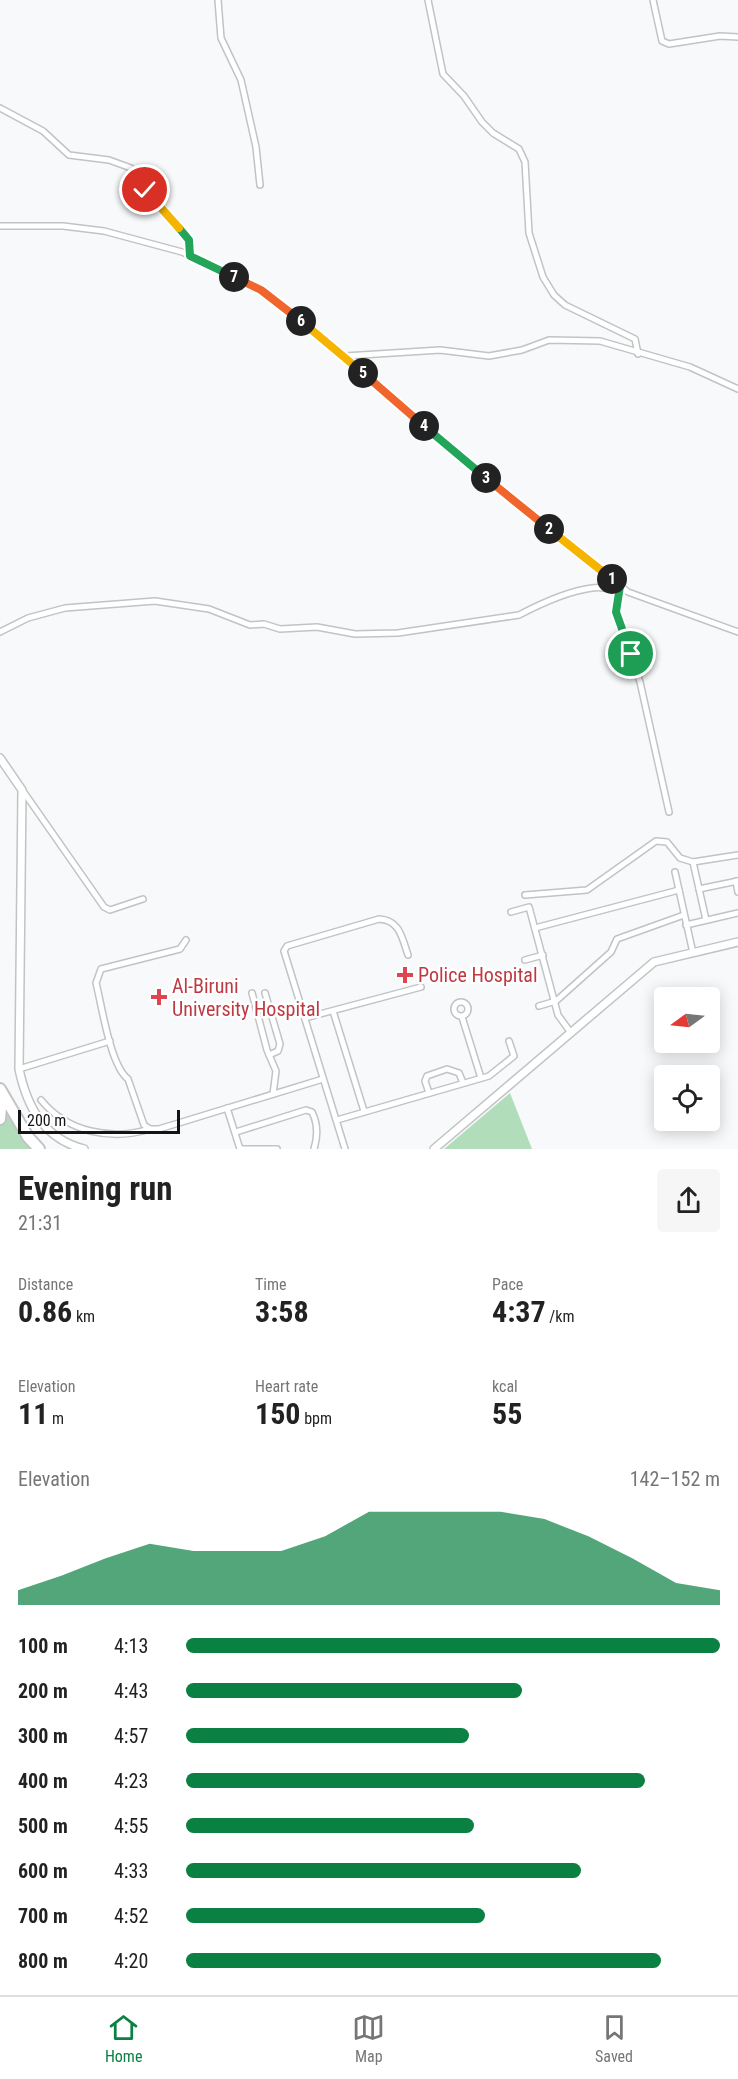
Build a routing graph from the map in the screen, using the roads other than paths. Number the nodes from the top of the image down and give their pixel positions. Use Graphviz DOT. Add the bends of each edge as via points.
graph roads {
  1 [pos="218,0"];
  2 [pos="428,0"];
  3 [pos="654,0"];
  4 [pos="738,37"];
  5 [pos="0,108"];
  6 [pos="260,185"];
  7 [pos="0,226"];
  8 [pos="190,256"];
  9 [pos="638,354"];
  10 [pos="345,356"];
  11 [pos="738,389"];
  12 [pos="620,586"];
  13 [pos="0,632"];
  14 [pos="738,632"];
  15 [pos="0,758"];
  16 [pos="22,790"];
  17 [pos="669,812"];
  18 [pos="738,855"];
  19 [pos="693,862"];
  20 [pos="675,872"];
  21 [pos="737,881"];
  22 [pos="679,890"];
  23 [pos="699,890"];
  24 [pos="738,892"];
  25 [pos="525,895"];
  26 [pos="143,899"];
  27 [pos="511,912"];
  28 [pos="738,913"];
  29 [pos="684,915"];
  30 [pos="706,920"];
  31 [pos="686,925"];
  32 [pos="535,928"];
  33 [pos="186,940"];
  34 [pos="738,942"];
  35 [pos="693,953"];
  36 [pos="408,955"];
  37 [pos="543,955"];
  38 [pos="525,960"];
  39 [pos="421,987"];
  40 [pos="252,993"];
  41 [pos="265,993"];
  42 [pos="556,1001"];
  43 [pos="538,1006"];
  44 [pos="333,1011"];
  45 [pos="462,1017"];
  46 [pos="305,1018"];
  47 [pos="571,1033"];
  48 [pos="110,1041"];
  49 [pos="509,1041"];
  50 [pos="269,1055"];
  51 [pos="19,1069"];
  52 [pos="481,1078"];
  53 [pos="323,1079"];
  54 [pos="463,1083"];
  55 [pos="1,1091"];
  56 [pos="429,1093"];
  57 [pos="273,1094"];
  58 [pos="41,1100"];
  59 [pos="227,1108"];
  60 [pos="364,1111"];
  61 [pos="0,1119"];
  62 [pos="337,1120"];
  63 [pos="150,1129"];
  64 [pos="236,1132"];
  65 [pos="39,1149"];
  66 [pos="84,1149"];
  67 [pos="240,1149"];
  68 [pos="277,1149"];
  69 [pos="314,1149"];
  70 [pos="345,1149"];
  71 [pos="434,1149"];
  1 -- 6 [label="street" via="220,38 241,80"];
  2 -- 9 [label="street" via="443,74 493,133 519,149 525,162 529,233 543,277 565,305 635,339"];
  3 -- 4 [label="street" via="662,41 669,44"];
  5 -- 8 [label="street" via="43,131 69,155 109,160 131,168 189,240"];
  7 -- 8 [label="street" via="63,226 104,231"];
  8 -- 10 [label="street" via="261,290"];
  9 -- 10 [label="street" via="600,341 549,340 489,356 440,350"];
  9 -- 11 [label="street" via="690,367"];
  10 -- 12 [label="street" via="413,418"];
  12 -- 13 [label="street" via="610,590 593,587 519,615 398,633 355,634 317,627 280,629 250,625 209,609 155,601 65,608 28,618"];
  12 -- 14 [label="street"];
  12 -- 17 [label="street" via="616,612 640,682"];
  15 -- 16 [label="street"];
  16 -- 26 [label="street" via="104,907 110,910"];
  16 -- 51 [label="street"];
  18 -- 19 [label="street"];
  19 -- 23 [label="street"];
  19 -- 25 [label="street" via="680,858 667,842 656,841 587,890"];
  20 -- 22 [label="street"];
  21 -- 23 [label="street"];
  21 -- 24 [label="street"];
  22 -- 29 [label="street"];
  22 -- 32 [label="street"];
  23 -- 30 [label="street"];
  27 -- 32 [label="street" via="529,907"];
  28 -- 30 [label="street"];
  29 -- 31 [label="street"];
  29 -- 42 [label="street" via="617,939 612,952"];
  30 -- 31 [label="street"];
  31 -- 35 [label="street"];
  32 -- 37 [label="street"];
  33 -- 48 [label="street" via="180,949 101,969 96,983"];
  34 -- 35 [label="street"];
  35 -- 47 [label="street" via="654,962"];
  36 -- 46 [label="street" via="400,930 388,919 287,946 284,951"];
  37 -- 38 [label="street"];
  37 -- 42 [label="street"];
  39 -- 44 [label="street"];
  40 -- 50 [label="street"];
  41 -- 50 [label="street" via="280,1044 278,1051"];
  42 -- 43 [label="street"];
  42 -- 47 [label="street" via="558,1015"];
  44 -- 46 [label="street"];
  44 -- 60 [label="street"];
  45 -- 52 [label="street"];
  46 -- 53 [label="street"];
  47 -- 71 [label="street"];
  48 -- 51 [label="street"];
  48 -- 63 [label="street" via="144,1125"];
  49 -- 52 [label="street" via="514,1056"];
  50 -- 57 [label="street" via="276,1071"];
  51 -- 66 [label="street" via="30,1107 40,1122 53,1136"];
  52 -- 54 [label="street"];
  53 -- 57 [label="street"];
  53 -- 62 [label="street"];
  54 -- 56 [label="street"];
  54 -- 56 [label="street" via="459,1073 447,1069 427,1076"];
  55 -- 61 [label="highway"];
  55 -- 65 [label="highway" via="27,1137"];
  56 -- 60 [label="street"];
  57 -- 59 [label="street"];
  58 -- 63 [label="street" via="56,1116 80,1128 109,1134 135,1134"];
  59 -- 63 [label="street"];
  59 -- 64 [label="street"];
  60 -- 62 [label="street"];
  62 -- 70 [label="street"];
  64 -- 67 [label="street"];
  64 -- 69 [label="street" via="306,1110 316,1119"];
  67 -- 68 [label="street"];
}
